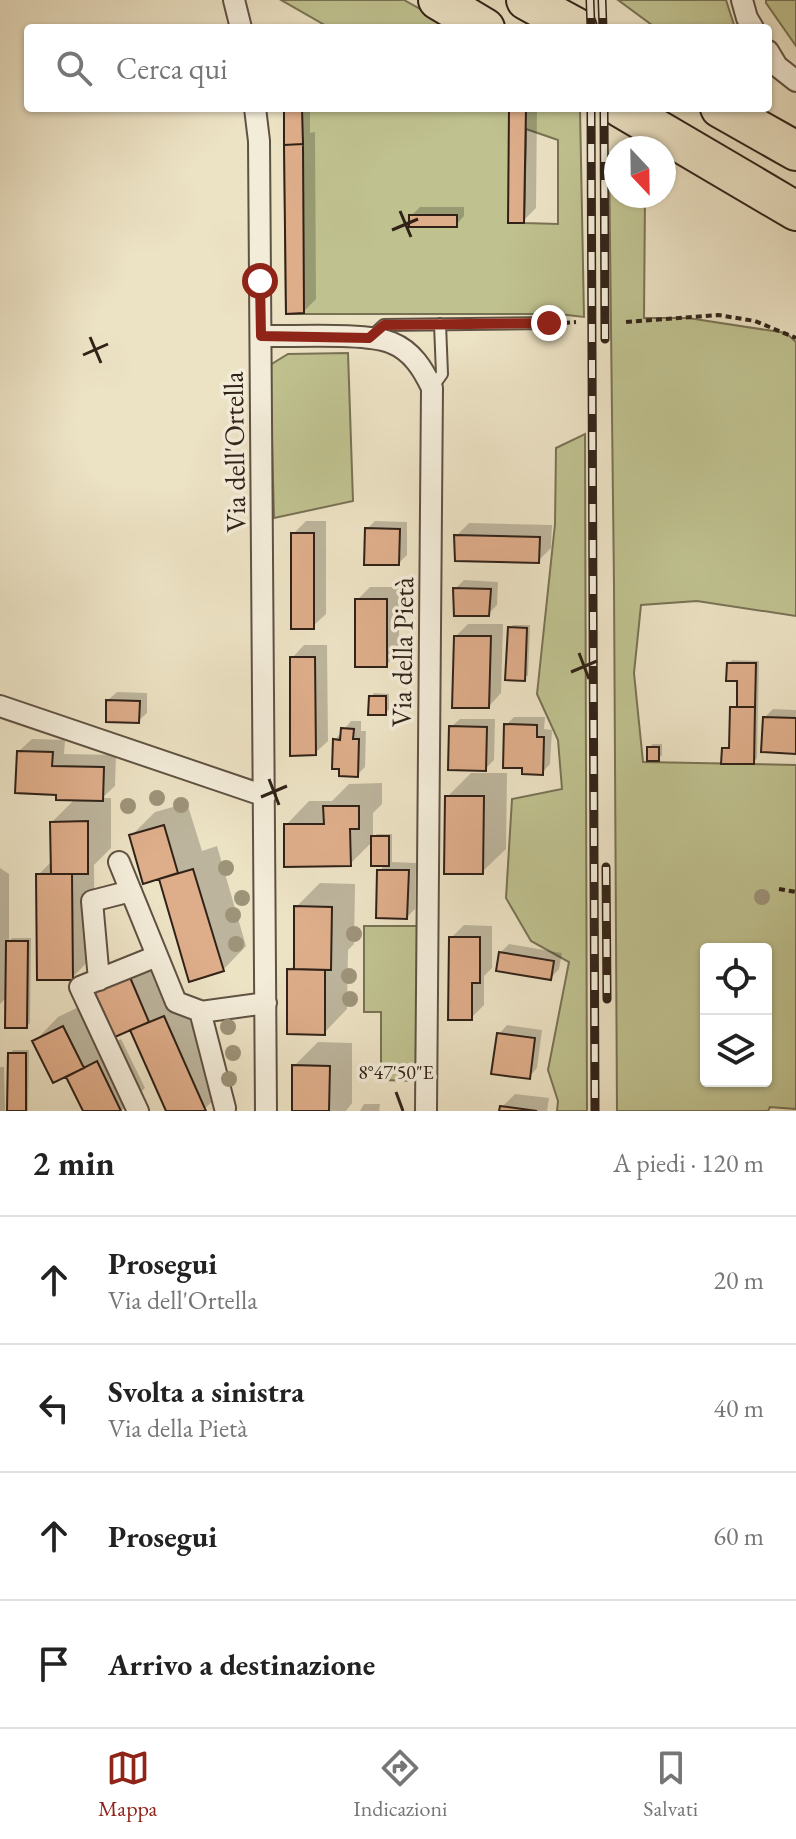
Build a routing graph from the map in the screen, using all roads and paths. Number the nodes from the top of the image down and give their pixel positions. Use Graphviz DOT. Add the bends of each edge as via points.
graph roads {
  1 [pos="234,0"];
  2 [pos="438,0"];
  3 [pos="526,0"];
  4 [pos="742,0"];
  5 [pos="240,24"];
  6 [pos="478,24"];
  7 [pos="570,24"];
  8 [pos="751,24"];
  9 [pos="772,58"];
  10 [pos="796,81"];
  11 [pos="255,112"];
  12 [pos="628,112"];
  13 [pos="727,112"];
  14 [pos="796,151"];
  15 [pos="796,211"];
  16 [pos="626,322"];
  17 [pos="549,323"];
  18 [pos="440,324"];
  19 [pos="261,336"];
  20 [pos="369,338"];
  21 [pos="796,338"];
  22 [pos="432,388"];
  23 [pos="0,706"];
  24 [pos="265,796"];
  25 [pos="119,862"];
  26 [pos="779,889"];
  27 [pos="131,891"];
  28 [pos="796,892"];
  29 [pos="157,956"];
  30 [pos="99,980"];
  31 [pos="266,1003"];
  32 [pos="201,1012"];
  33 [pos="225,1108"];
  34 [pos="138,1111"];
  35 [pos="266,1111"];
  36 [pos="426,1111"];
  1 -- 5 [label="street"];
  2 -- 6 [label="highway"];
  3 -- 7 [label="highway"];
  4 -- 8 [label="street"];
  9 -- 10 [label="street"];
  11 -- 19 [label="street, Via dell'Ortella"];
  12 -- 15 [label="highway"];
  13 -- 14 [label="highway"];
  16 -- 21 [label="path" via="718,315 755,321"];
  17 -- 18 [label="lane"];
  18 -- 20 [label="lane" via="384,325"];
  18 -- 22 [label="lane" via="442,374"];
  19 -- 20 [label="street"];
  19 -- 24 [label="street, Via dell'Ortella"];
  20 -- 22 [label="street" via="392,343 419,362"];
  22 -- 36 [label="street, Via della Pietà"];
  23 -- 24 [label="street"];
  24 -- 31 [label="street, Via dell'Ortella"];
  25 -- 27 [label="street"];
  26 -- 28 [label="path"];
  27 -- 29 [label="street"];
  27 -- 30 [label="street" via="92,901"];
  29 -- 30 [label="street"];
  29 -- 32 [label="street" via="176,1002"];
  30 -- 34 [label="street" via="80,987"];
  31 -- 32 [label="street"];
  31 -- 35 [label="street, Via dell'Ortella"];
  32 -- 33 [label="street"];
}
